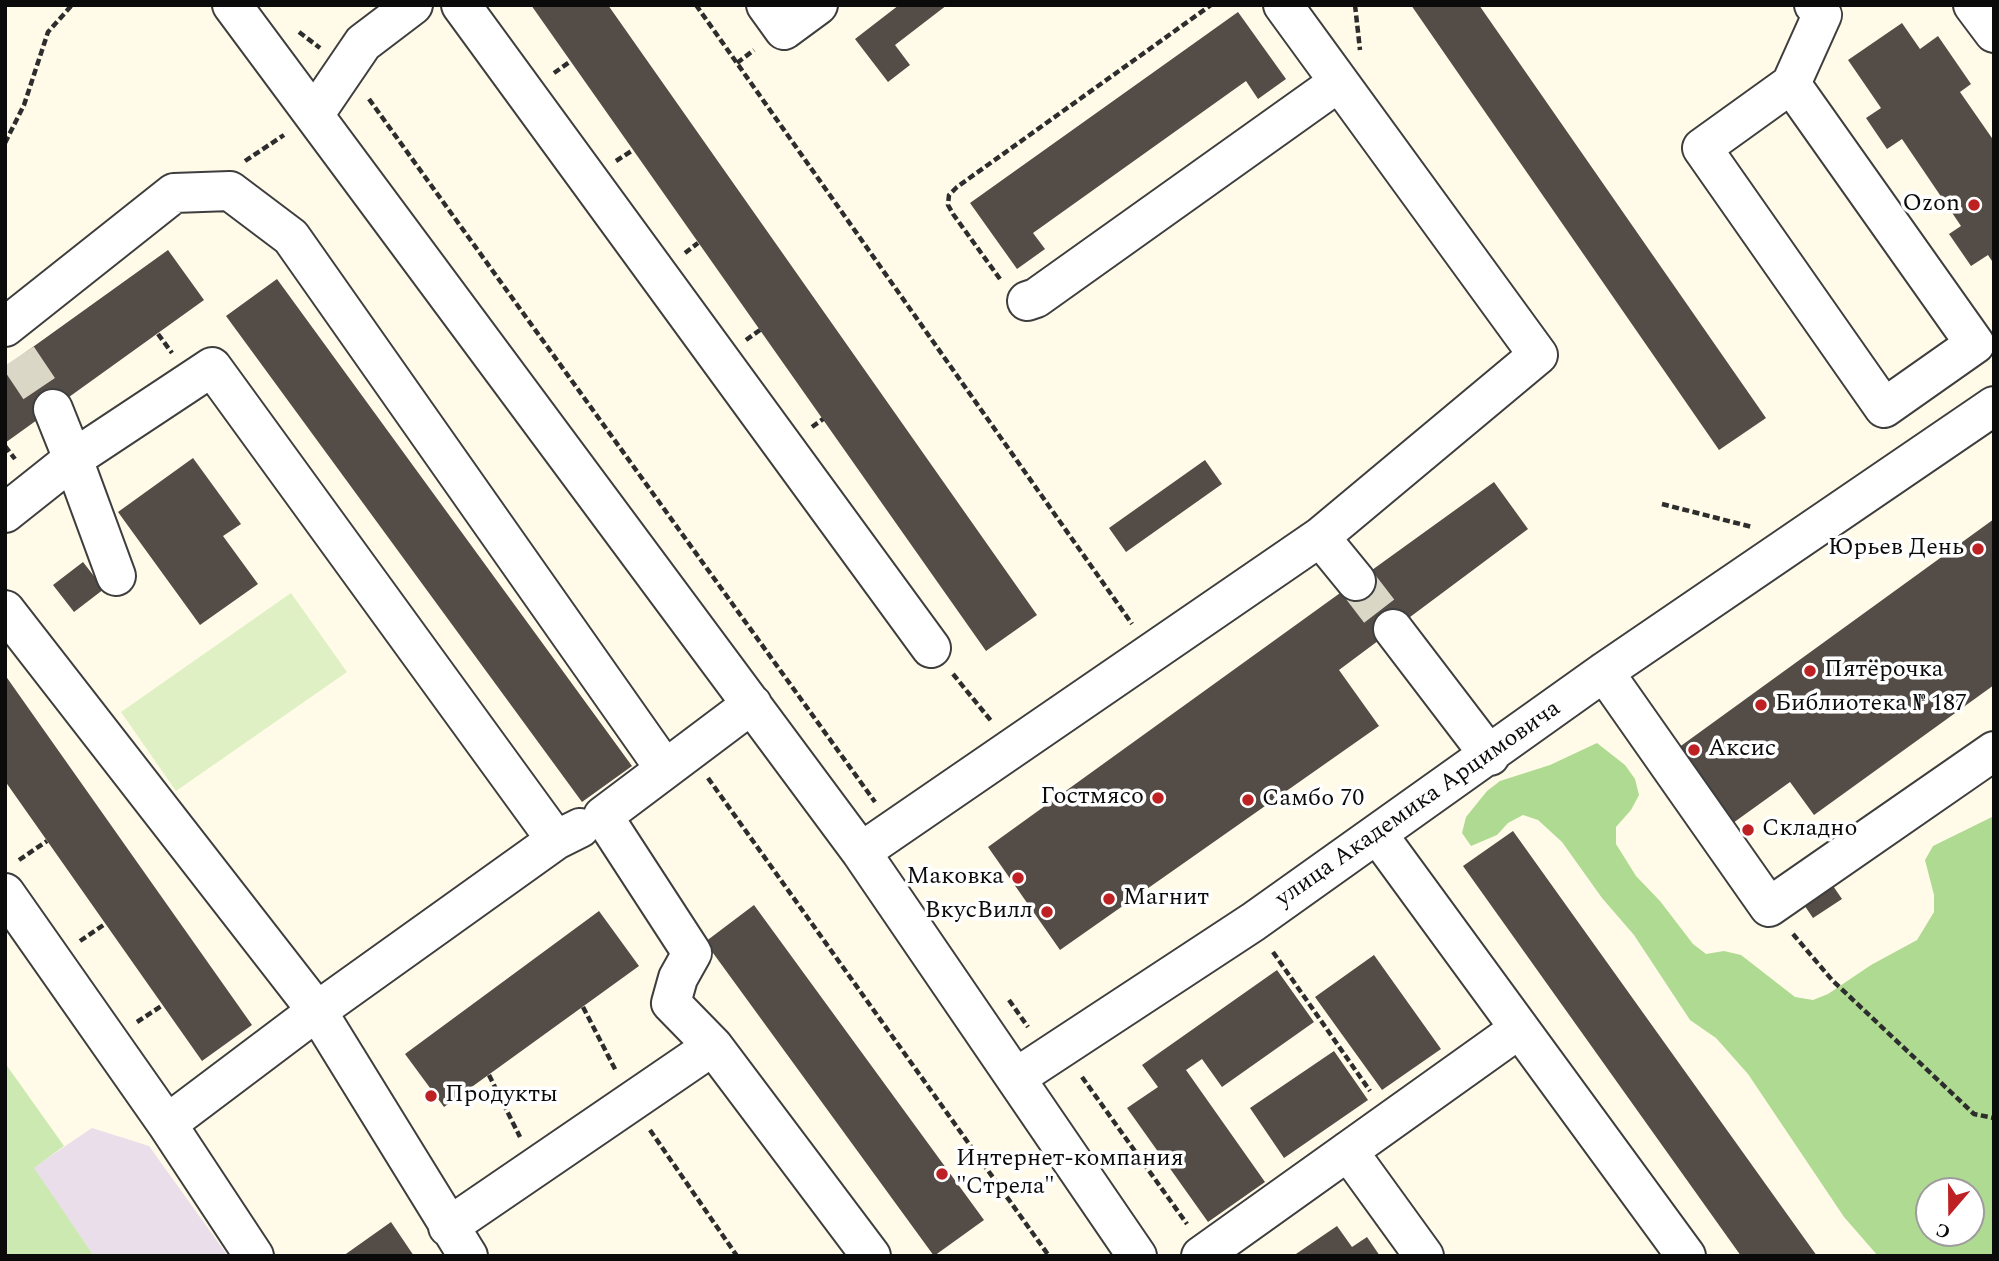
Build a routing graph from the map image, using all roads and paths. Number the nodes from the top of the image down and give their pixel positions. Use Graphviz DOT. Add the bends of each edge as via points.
graph roads {
  1 [pos="72,5"];
  2 [pos="232,5"];
  3 [pos="413,5"];
  4 [pos="461,5"];
  5 [pos="696,5"];
  6 [pos="766,5"];
  7 [pos="818,5"];
  8 [pos="1211,5"];
  9 [pos="1283,5"];
  10 [pos="1814,5"];
  11 [pos="1973,5"];
  12 [pos="296,29"];
  13 [pos="1994,33"];
  14 [pos="347,70"];
  15 [pos="1339,82"];
  16 [pos="1791,84"];
  17 [pos="314,115"];
  18 [pos="5,143"];
  19 [pos="244,162"];
  20 [pos="1027,301"];
  21 [pos="10,339"];
  22 [pos="1994,406"];
  23 [pos="53,410"];
  24 [pos="73,459"];
  25 [pos="1662,504"];
  26 [pos="5,513"];
  27 [pos="1320,537"];
  28 [pos="1802,540"];
  29 [pos="116,576"];
  30 [pos="1356,582"];
  31 [pos="5,610"];
  32 [pos="1393,629"];
  33 [pos="931,648"];
  34 [pos="1153,653"];
  35 [pos="1604,672"];
  36 [pos="752,704"];
  37 [pos="1012,747"];
  38 [pos="1994,751"];
  39 [pos="1490,756"];
  40 [pos="677,761"];
  41 [pos="603,816"];
  42 [pos="894,828"];
  43 [pos="1378,835"];
  44 [pos="556,840"];
  45 [pos="47,841"];
  46 [pos="861,852"];
  47 [pos="10,878"];
  48 [pos="1769,907"];
  49 [pos="1253,922"];
  50 [pos="1001,989"];
  51 [pos="583,1007"];
  52 [pos="317,1011"];
  53 [pos="1519,1029"];
  54 [pos="713,1046"];
  55 [pos="1056,1052"];
  56 [pos="489,1075"];
  57 [pos="1017,1077"];
  58 [pos="631,1102"];
  59 [pos="1994,1118"];
  60 [pos="1390,1121"];
  61 [pos="167,1124"];
  62 [pos="1348,1151"];
  63 [pos="535,1167"];
  64 [pos="458,1241"];
  65 [pos="1129,1253"];
  66 [pos="1204,1254"];
  67 [pos="254,1256"];
  68 [pos="737,1256"];
  69 [pos="871,1256"];
  70 [pos="1049,1256"];
  71 [pos="1424,1256"];
  72 [pos="1686,1256"];
  1 -- 18 [label="path" via="48,32 24,105"];
  2 -- 17 [label="street"];
  3 -- 14 [label="street" via="363,43"];
  4 -- 33 [label="street"];
  5 -- 34 [label="path"];
  6 -- 7 [label="street" via="784,30"];
  8 -- 20 [label="path" via="949,195 953,214 1007,289 1015,298"];
  9 -- 15 [label="street"];
  10 -- 16 [label="street" via="1822,15"];
  11 -- 13 [label="street"];
  12 -- 14 [label="path"];
  14 -- 17 [label="street"];
  14 -- 42 [label="path"];
  15 -- 20 [label="street"];
  15 -- 27 [label="street" via="1538,355"];
  16 -- 16 [label="street" via="1975,344 1884,408 1702,148"];
  17 -- 19 [label="path"];
  17 -- 36 [label="street"];
  21 -- 40 [label="street" via="174,193 230,191 292,237"];
  22 -- 28 [label="street, улица Академика Арцимовича"];
  23 -- 24 [label="street"];
  24 -- 26 [label="street"];
  24 -- 29 [label="street"];
  24 -- 44 [label="street" via="212,367"];
  25 -- 28 [label="path"];
  27 -- 30 [label="street"];
  27 -- 34 [label="street"];
  28 -- 35 [label="street, улица Академика Арцимовича"];
  31 -- 52 [label="street"];
  32 -- 39 [label="street"];
  33 -- 37 [label="path"];
  34 -- 37 [label="street"];
  35 -- 39 [label="street, улица Академика Арцимовича"];
  35 -- 48 [label="street"];
  36 -- 40 [label="street"];
  36 -- 46 [label="street"];
  37 -- 42 [label="street"];
  38 -- 48 [label="street"];
  39 -- 43 [label="street, улица Академика Арцимовича"];
  40 -- 41 [label="street"];
  40 -- 70 [label="path"];
  41 -- 44 [label="street"];
  41 -- 54 [label="street" via="692,953 671,1003"];
  42 -- 46 [label="street"];
  43 -- 49 [label="street, улица Академика Арцимовича"];
  43 -- 53 [label="street"];
  44 -- 52 [label="street"];
  45 -- 47 [label="path"];
  46 -- 57 [label="street"];
  47 -- 61 [label="street"];
  48 -- 59 [label="path" via="1832,979 1974,1114"];
  49 -- 55 [label="street, улица Академика Арцимовича"];
  49 -- 60 [label="path"];
  50 -- 55 [label="path"];
  51 -- 58 [label="path"];
  52 -- 61 [label="street"];
  52 -- 64 [label="street"];
  53 -- 60 [label="street"];
  53 -- 72 [label="street"];
  54 -- 58 [label="street"];
  54 -- 69 [label="street"];
  55 -- 57 [label="street, улица Академика Арцимовича"];
  55 -- 66 [label="path"];
  56 -- 63 [label="path"];
  57 -- 65 [label="street"];
  58 -- 63 [label="street"];
  58 -- 68 [label="path"];
  60 -- 62 [label="street"];
  61 -- 67 [label="street"];
  62 -- 66 [label="street"];
  62 -- 71 [label="street"];
  63 -- 64 [label="street"];
}
